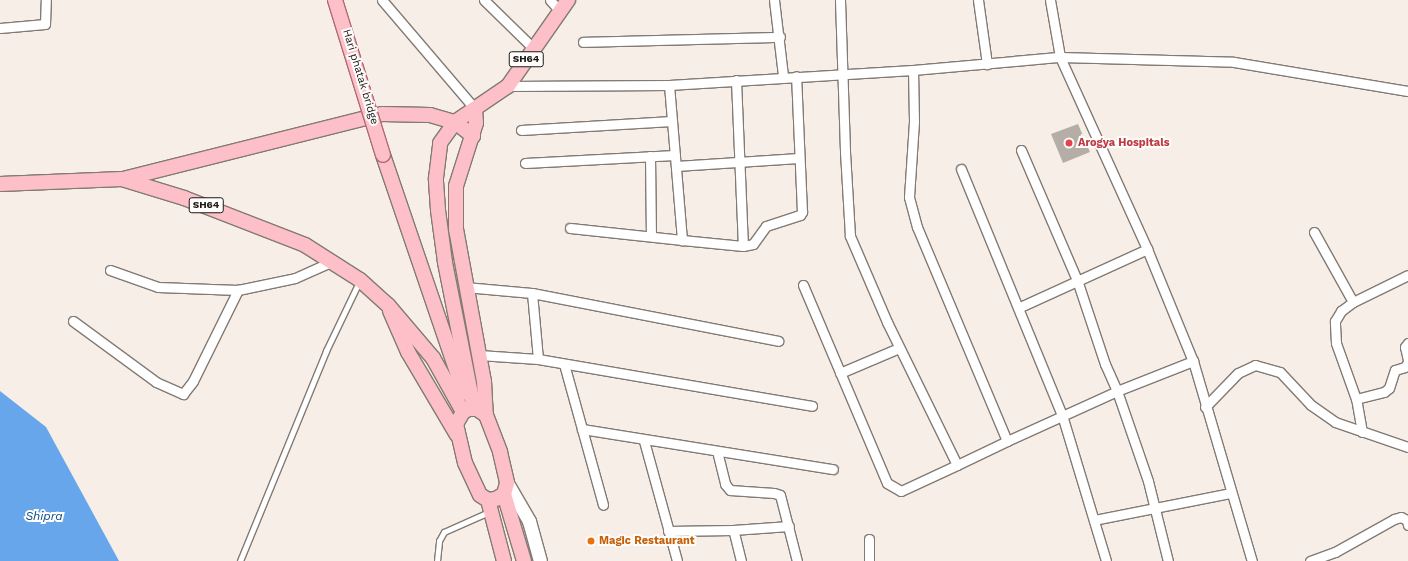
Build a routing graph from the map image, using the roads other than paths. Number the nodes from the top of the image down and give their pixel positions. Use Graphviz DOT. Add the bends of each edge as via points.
graph roads {
  1 [pos="46,0"];
  2 [pos="335,0"];
  3 [pos="382,0"];
  4 [pos="484,0"];
  5 [pos="550,0"];
  6 [pos="774,0"];
  7 [pos="840,0"];
  8 [pos="978,0"];
  9 [pos="1050,0"];
  10 [pos="564,5"];
  11 [pos="0,28"];
  12 [pos="780,37"];
  13 [pos="583,42"];
  14 [pos="533,48"];
  15 [pos="1060,57"];
  16 [pos="987,64"];
  17 [pos="912,70"];
  18 [pos="844,75"];
  19 [pos="784,76"];
  20 [pos="796,76"];
  21 [pos="736,80"];
  22 [pos="669,85"];
  23 [pos="508,86"];
  24 [pos="1408,91"];
  25 [pos="475,109"];
  26 [pos="672,121"];
  27 [pos="455,122"];
  28 [pos="521,130"];
  29 [pos="473,136"];
  30 [pos="1021,150"];
  31 [pos="675,155"];
  32 [pos="650,156"];
  33 [pos="799,158"];
  34 [pos="740,162"];
  35 [pos="525,163"];
  36 [pos="676,166"];
  37 [pos="961,169"];
  38 [pos="122,179"];
  39 [pos="0,184"];
  40 [pos="570,228"];
  41 [pos="1314,232"];
  42 [pos="650,236"];
  43 [pos="682,240"];
  44 [pos="743,246"];
  45 [pos="1147,249"];
  46 [pos="333,262"];
  47 [pos="110,270"];
  48 [pos="1408,276"];
  49 [pos="360,280"];
  50 [pos="1077,280"];
  51 [pos="803,285"];
  52 [pos="465,288"];
  53 [pos="238,290"];
  54 [pos="532,293"];
  55 [pos="1353,302"];
  56 [pos="388,305"];
  57 [pos="1020,307"];
  58 [pos="73,320"];
  59 [pos="778,341"];
  60 [pos="1408,343"];
  61 [pos="899,348"];
  62 [pos="479,355"];
  63 [pos="538,359"];
  64 [pos="1193,361"];
  65 [pos="1408,361"];
  66 [pos="564,364"];
  67 [pos="840,373"];
  68 [pos="1117,390"];
  69 [pos="1356,399"];
  70 [pos="812,406"];
  71 [pos="1205,407"];
  72 [pos="473,411"];
  73 [pos="1062,415"];
  74 [pos="582,429"];
  75 [pos="1362,432"];
  76 [pos="457,435"];
  77 [pos="644,440"];
  78 [pos="1007,441"];
  79 [pos="1408,447"];
  80 [pos="717,451"];
  81 [pos="957,464"];
  82 [pos="833,469"];
  83 [pos="506,488"];
  84 [pos="1230,493"];
  85 [pos="603,505"];
  86 [pos="489,506"];
  87 [pos="1154,506"];
  88 [pos="1094,520"];
  89 [pos="1408,525"];
  90 [pos="789,526"];
  91 [pos="733,530"];
  92 [pos="668,531"];
  93 [pos="869,539"];
  94 [pos="240,561"];
  95 [pos="437,561"];
  96 [pos="504,561"];
  97 [pos="524,561"];
  98 [pos="540,561"];
  99 [pos="677,561"];
  100 [pos="740,561"];
  101 [pos="798,561"];
  102 [pos="869,561"];
  103 [pos="1106,561"];
  104 [pos="1168,561"];
  105 [pos="1252,561"];
  106 [pos="1310,561"];
  1 -- 11 [label="street" via="45,24"];
  2 -- 72 [label="main road, Hari phatak bridge, bridge" via="383,155"];
  3 -- 25 [label="street"];
  4 -- 14 [label="street"];
  5 -- 10 [label="street"];
  6 -- 12 [label="street"];
  7 -- 18 [label="street"];
  8 -- 16 [label="street"];
  9 -- 15 [label="street"];
  10 -- 14 [label="main road, SH64"];
  12 -- 13 [label="street"];
  12 -- 19 [label="street"];
  14 -- 23 [label="main road, SH64"];
  15 -- 16 [label="street"];
  15 -- 24 [label="street" via="1234,62"];
  15 -- 45 [label="street"];
  16 -- 17 [label="street"];
  17 -- 18 [label="street"];
  17 -- 78 [label="street" via="914,121 909,197 917,227"];
  18 -- 20 [label="street"];
  18 -- 61 [label="street" via="850,236"];
  19 -- 20 [label="street"];
  19 -- 21 [label="street"];
  20 -- 33 [label="street"];
  21 -- 22 [label="street"];
  21 -- 34 [label="street"];
  22 -- 23 [label="street"];
  22 -- 26 [label="street"];
  23 -- 25 [label="main road, SH64"];
  25 -- 27 [label="main road, SH64"];
  25 -- 29 [label="main road" via="476,123"];
  26 -- 28 [label="street"];
  26 -- 31 [label="street"];
  27 -- 29 [label="main road"];
  27 -- 38 [label="main road" via="430,115 382,114"];
  27 -- 72 [label="main road, SH64" via="440,143 437,156 437,197 445,262"];
  29 -- 52 [label="main road" via="456,186 456,229"];
  30 -- 50 [label="street"];
  31 -- 32 [label="street"];
  31 -- 36 [label="street"];
  32 -- 35 [label="street"];
  32 -- 42 [label="street"];
  33 -- 34 [label="street"];
  33 -- 44 [label="street" via="800,215 766,226 753,244"];
  34 -- 36 [label="street"];
  34 -- 44 [label="street"];
  36 -- 43 [label="street"];
  37 -- 57 [label="street"];
  38 -- 39 [label="main road, SH64"];
  38 -- 46 [label="main road, SH64" via="254,223 305,245"];
  40 -- 42 [label="street"];
  41 -- 55 [label="street"];
  42 -- 43 [label="street"];
  43 -- 44 [label="street"];
  45 -- 50 [label="street"];
  45 -- 64 [label="street"];
  46 -- 49 [label="main road, SH64"];
  46 -- 53 [label="street" via="295,278"];
  47 -- 53 [label="street" via="158,287"];
  48 -- 55 [label="street"];
  49 -- 56 [label="main road, SH64"];
  49 -- 94 [label="lane" via="326,351"];
  50 -- 57 [label="street"];
  50 -- 68 [label="street" via="1105,364"];
  51 -- 67 [label="street"];
  52 -- 54 [label="street"];
  52 -- 62 [label="main road"];
  53 -- 58 [label="street" via="193,381 183,394 156,382"];
  54 -- 59 [label="street"];
  54 -- 63 [label="street"];
  55 -- 69 [label="street" via="1341,311 1334,329 1336,343"];
  56 -- 72 [label="main road, SH64"];
  56 -- 76 [label="main road, SH64" via="408,352"];
  57 -- 73 [label="street"];
  60 -- 65 [label="street" via="1405,347"];
  61 -- 67 [label="street"];
  61 -- 81 [label="street"];
  62 -- 63 [label="street"];
  62 -- 72 [label="main road"];
  63 -- 66 [label="street"];
  64 -- 68 [label="street"];
  64 -- 71 [label="street"];
  65 -- 69 [label="street" via="1405,367 1395,370 1389,388 1384,392"];
  66 -- 70 [label="street"];
  66 -- 74 [label="street"];
  67 -- 81 [label="street" via="887,483 895,490 901,491"];
  68 -- 73 [label="street"];
  68 -- 87 [label="street"];
  69 -- 75 [label="street"];
  71 -- 75 [label="street" via="1238,373 1255,365 1280,372 1311,405 1335,422"];
  71 -- 84 [label="street"];
  72 -- 76 [label="main road" via="456,424"];
  72 -- 83 [label="main road" via="498,446"];
  73 -- 78 [label="street"];
  73 -- 88 [label="street"];
  74 -- 77 [label="street"];
  74 -- 85 [label="street"];
  75 -- 79 [label="street"];
  76 -- 86 [label="main road" via="474,486"];
  77 -- 80 [label="street"];
  77 -- 92 [label="street"];
  78 -- 81 [label="street"];
  80 -- 82 [label="street"];
  80 -- 90 [label="street" via="725,484 730,490 778,494"];
  83 -- 86 [label="main road"];
  83 -- 97 [label="main road"];
  83 -- 98 [label="street" via="529,521"];
  84 -- 87 [label="street"];
  84 -- 105 [label="street"];
  86 -- 95 [label="lane" via="444,532 438,541"];
  86 -- 96 [label="main road"];
  87 -- 88 [label="street"];
  87 -- 104 [label="street"];
  88 -- 103 [label="street"];
  89 -- 106 [label="street" via="1407,520 1401,517 1394,519 1335,552"];
  90 -- 91 [label="street"];
  90 -- 101 [label="street"];
  91 -- 92 [label="street"];
  91 -- 100 [label="street"];
  92 -- 99 [label="street"];
  93 -- 102 [label="street"];
}
